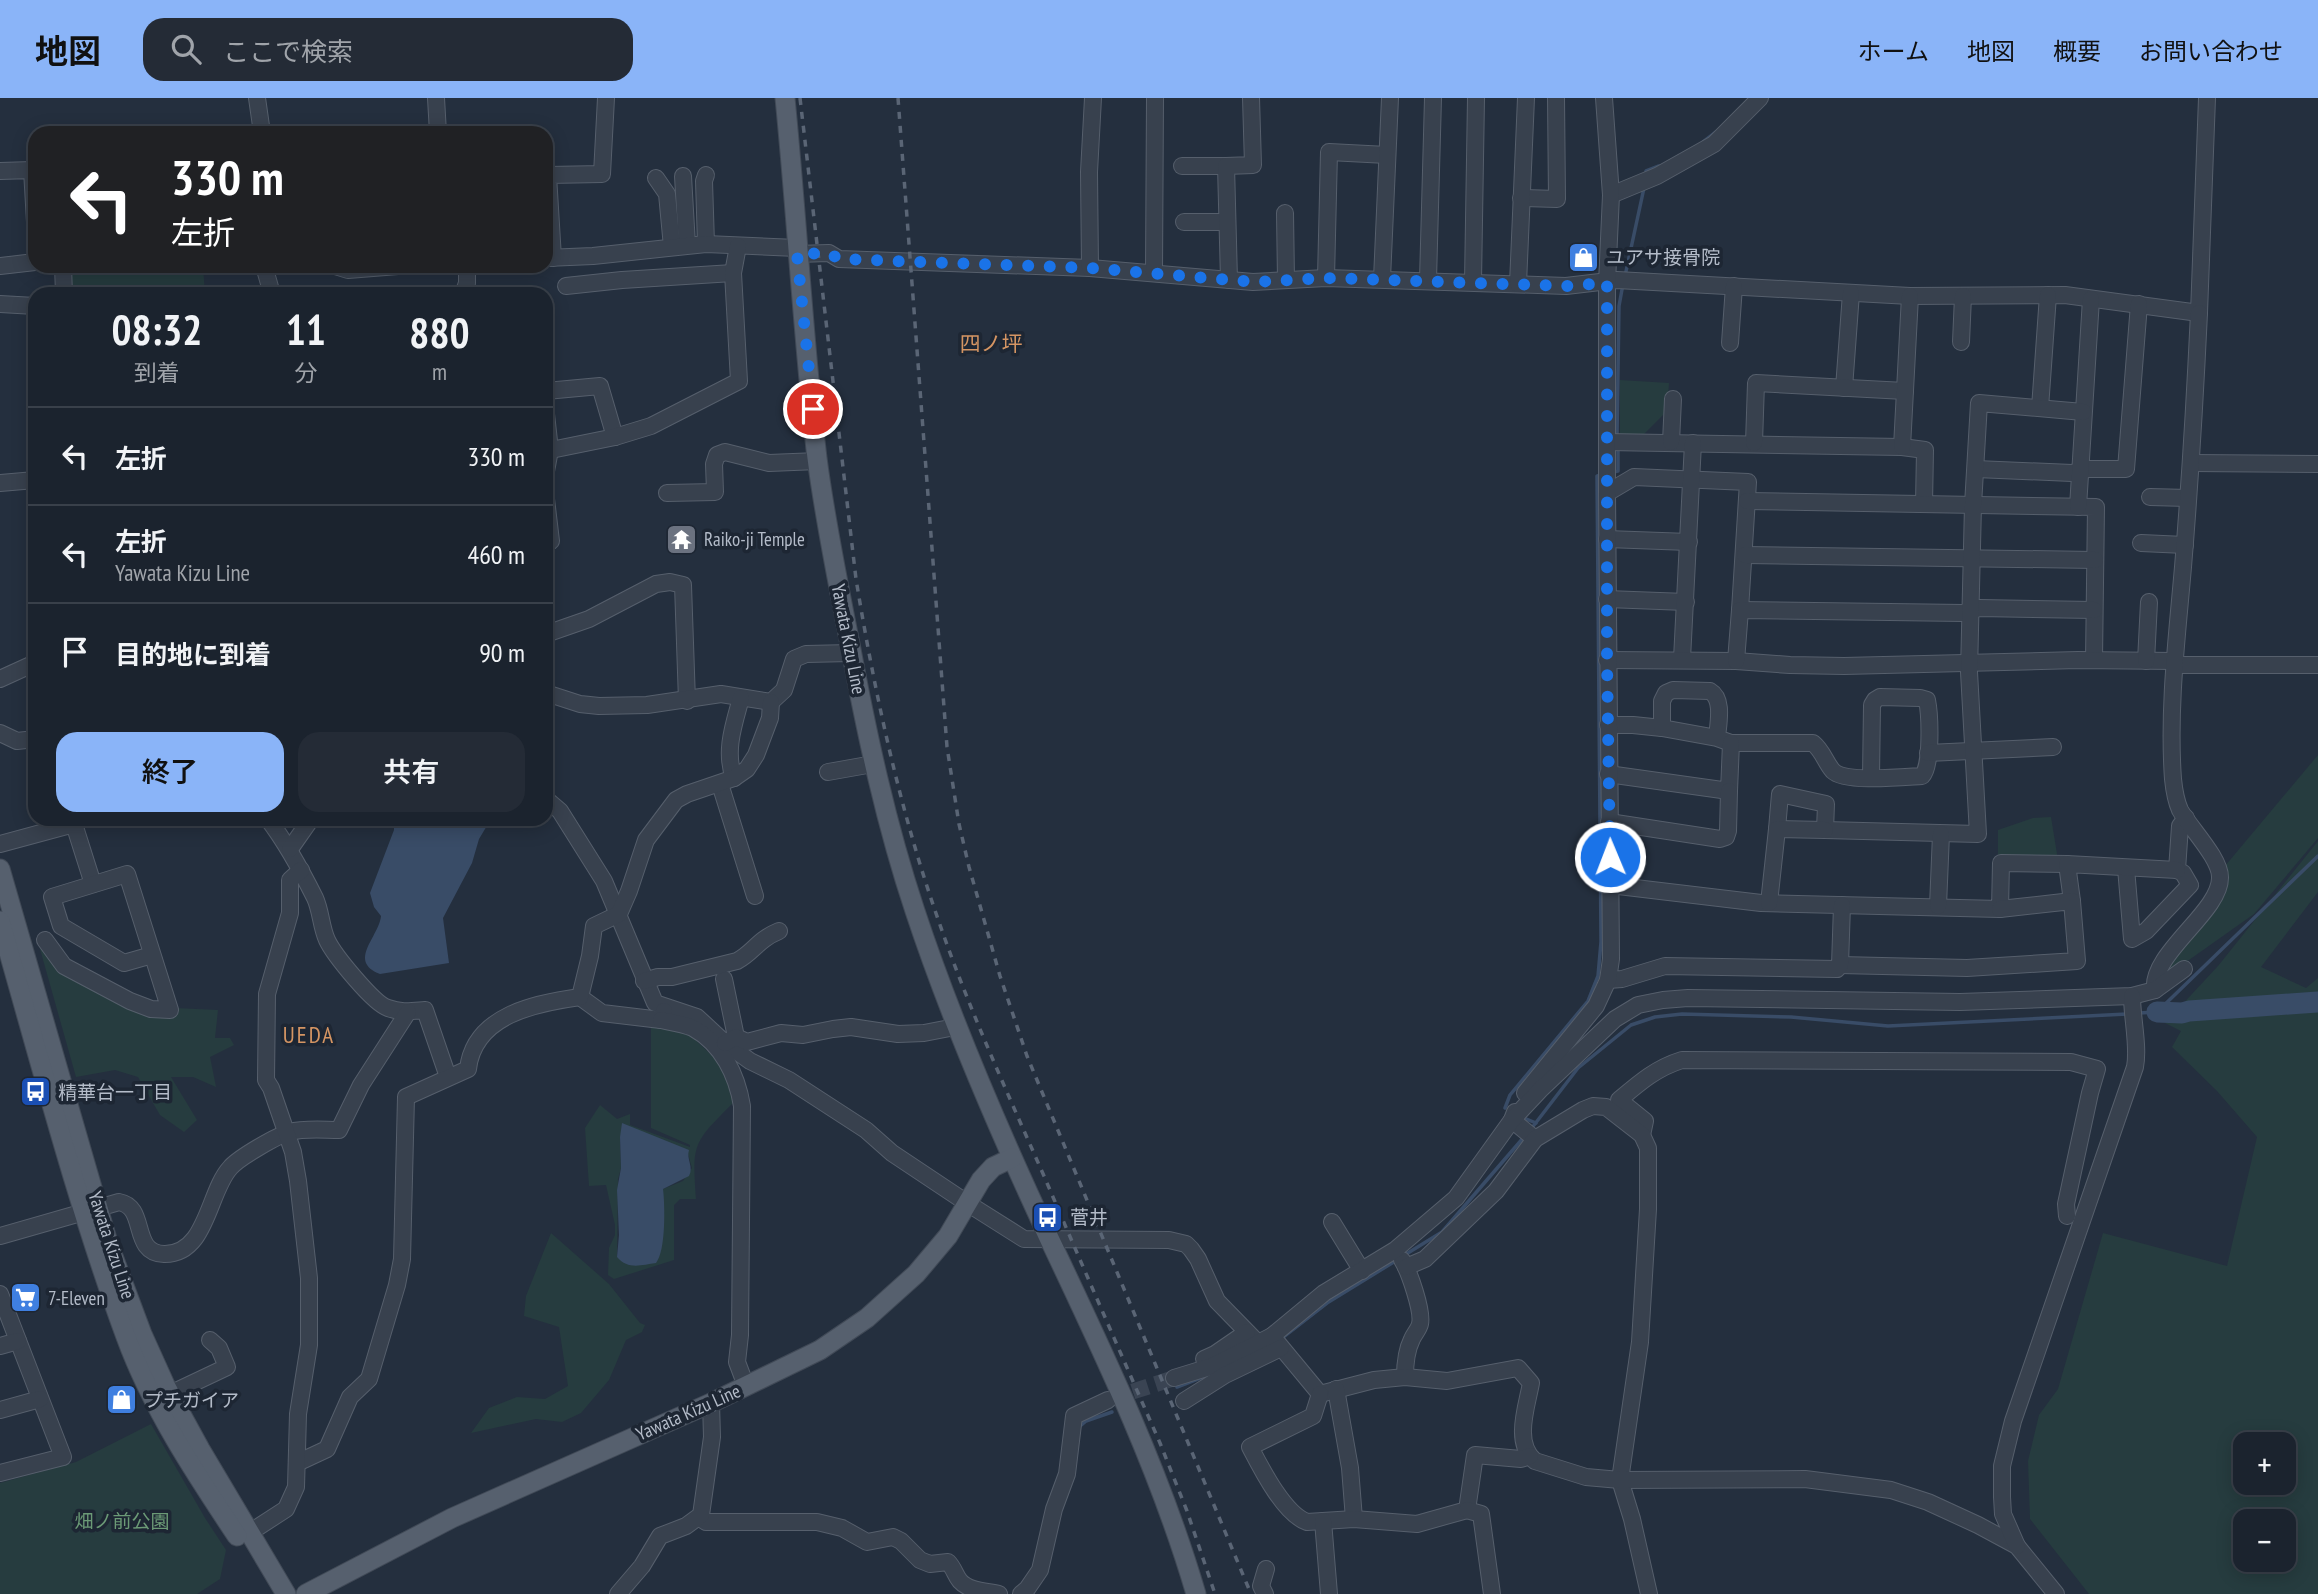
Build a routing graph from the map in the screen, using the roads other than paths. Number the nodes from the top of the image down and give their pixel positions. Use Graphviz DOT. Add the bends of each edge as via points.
graph roads {
  1 [pos="257,98"];
  2 [pos="436,98"];
  3 [pos="606,98"];
  4 [pos="785,98"];
  5 [pos="1093,98"];
  6 [pos="1155,98"];
  7 [pos="1251,98"];
  8 [pos="1390,98"];
  9 [pos="1433,98"];
  10 [pos="1476,98"];
  11 [pos="1526,98"];
  12 [pos="1556,98"];
  13 [pos="1604,98"];
  14 [pos="1760,98"];
  15 [pos="2207,98"];
  16 [pos="261,126"];
  17 [pos="438,126"];
  18 [pos="1387,155"];
  19 [pos="1182,166"];
  20 [pos="1226,166"];
  21 [pos="28,170"];
  22 [pos="0,171"];
  23 [pos="553,175"];
  24 [pos="706,175"];
  25 [pos="682,176"];
  26 [pos="656,178"];
  27 [pos="1611,195"];
  28 [pos="1521,198"];
  29 [pos="1285,213"];
  30 [pos="1184,222"];
  31 [pos="1227,222"];
  32 [pos="706,244"];
  33 [pos="679,246"];
  34 [pos="738,246"];
  35 [pos="797,251"];
  36 [pos="621,253"];
  37 [pos="553,258"];
  38 [pos="28,263"];
  39 [pos="0,265"];
  40 [pos="1090,268"];
  41 [pos="1154,272"];
  42 [pos="733,273"];
  43 [pos="1326,278"];
  44 [pos="1382,279"];
  45 [pos="622,280"];
  46 [pos="1229,280"];
  47 [pos="1286,280"];
  48 [pos="1428,281"];
  49 [pos="1474,282"];
  50 [pos="1607,283"];
  51 [pos="1518,284"];
  52 [pos="566,286"];
  53 [pos="1734,286"];
  54 [pos="1851,293"];
  55 [pos="2048,295"];
  56 [pos="1910,296"];
  57 [pos="1962,296"];
  58 [pos="2091,299"];
  59 [pos="0,304"];
  60 [pos="2139,304"];
  61 [pos="28,306"];
  62 [pos="2199,313"];
  63 [pos="1961,342"];
  64 [pos="1730,343"];
  65 [pos="1844,388"];
  66 [pos="553,390"];
  67 [pos="1905,391"];
  68 [pos="1673,398"];
  69 [pos="2040,408"];
  70 [pos="2083,412"];
  71 [pos="615,437"];
  72 [pos="1614,442"];
  73 [pos="1671,442"];
  74 [pos="1693,443"];
  75 [pos="1754,443"];
  76 [pos="1902,447"];
  77 [pos="553,450"];
  78 [pos="818,461"];
  79 [pos="2191,463"];
  80 [pos="2318,464"];
  81 [pos="1976,469"];
  82 [pos="2079,471"];
  83 [pos="1692,479"];
  84 [pos="28,481"];
  85 [pos="0,484"];
  86 [pos="1607,492"];
  87 [pos="667,493"];
  88 [pos="2150,497"];
  89 [pos="2188,498"];
  90 [pos="1747,501"];
  91 [pos="1924,504"];
  92 [pos="1973,505"];
  93 [pos="2078,507"];
  94 [pos="1607,539"];
  95 [pos="1689,542"];
  96 [pos="2141,543"];
  97 [pos="2185,545"];
  98 [pos="1745,555"];
  99 [pos="1971,559"];
  100 [pos="2095,560"];
  101 [pos="1607,599"];
  102 [pos="1686,602"];
  103 [pos="2149,602"];
  104 [pos="1740,610"];
  105 [pos="1971,610"];
  106 [pos="2094,610"];
  107 [pos="553,632"];
  108 [pos="851,653"];
  109 [pos="1682,659"];
  110 [pos="1607,660"];
  111 [pos="2094,660"];
  112 [pos="1736,661"];
  113 [pos="2146,661"];
  114 [pos="1970,663"];
  115 [pos="2175,663"];
  116 [pos="2318,664"];
  117 [pos="28,666"];
  118 [pos="0,678"];
  119 [pos="553,694"];
  120 [pos="741,698"];
  121 [pos="687,701"];
  122 [pos="771,702"];
  123 [pos="1608,725"];
  124 [pos="1662,728"];
  125 [pos="0,733"];
  126 [pos="28,740"];
  127 [pos="1724,740"];
  128 [pos="2053,747"];
  129 [pos="1973,752"];
  130 [pos="1928,753"];
  131 [pos="873,764"];
  132 [pos="828,772"];
  133 [pos="1608,774"];
  134 [pos="1871,777"];
  135 [pos="727,781"];
  136 [pos="1729,791"];
  137 [pos="553,805"];
  138 [pos="2186,818"];
  139 [pos="1609,822"];
  140 [pos="67,826"];
  141 [pos="75,826"];
  142 [pos="273,826"];
  143 [pos="306,826"];
  144 [pos="1777,829"];
  145 [pos="1825,831"];
  146 [pos="1941,834"];
  147 [pos="0,844"];
  148 [pos="290,849"];
  149 [pos="2067,864"];
  150 [pos="2126,868"];
  151 [pos="0,869"];
  152 [pos="301,870"];
  153 [pos="2177,870"];
  154 [pos="93,884"];
  155 [pos="1610,885"];
  156 [pos="755,896"];
  157 [pos="2072,901"];
  158 [pos="1769,903"];
  159 [pos="1842,905"];
  160 [pos="1938,906"];
  161 [pos="2000,909"];
  162 [pos="619,914"];
  163 [pos="0,920"];
  164 [pos="779,931"];
  165 [pos="45,940"];
  166 [pos="152,954"];
  167 [pos="1840,965"];
  168 [pos="2184,969"];
  169 [pos="724,979"];
  170 [pos="1608,980"];
  171 [pos="644,981"];
  172 [pos="2155,989"];
  173 [pos="580,997"];
  174 [pos="2132,998"];
  175 [pos="408,1012"];
  176 [pos="663,1014"];
  177 [pos="955,1027"];
  178 [pos="731,1040"];
  179 [pos="448,1077"];
  180 [pos="1524,1130"];
  181 [pos="287,1133"];
  182 [pos="1642,1135"];
  183 [pos="1012,1158"];
  184 [pos="967,1203"];
  185 [pos="91,1211"];
  186 [pos="2067,1216"];
  187 [pos="1332,1222"];
  188 [pos="0,1236"];
  189 [pos="1050,1240"];
  190 [pos="1401,1259"];
  191 [pos="1362,1271"];
  192 [pos="0,1294"];
  193 [pos="210,1340"];
  194 [pos="18,1341"];
  195 [pos="1268,1341"];
  196 [pos="0,1346"];
  197 [pos="1173,1374"];
  198 [pos="1405,1377"];
  199 [pos="746,1386"];
  200 [pos="1328,1392"];
  201 [pos="170,1394"];
  202 [pos="40,1399"];
  203 [pos="1108,1400"];
  204 [pos="1184,1401"];
  205 [pos="711,1403"];
  206 [pos="0,1410"];
  207 [pos="1530,1456"];
  208 [pos="297,1463"];
  209 [pos="0,1473"];
  210 [pos="1620,1480"];
  211 [pos="1467,1510"];
  212 [pos="700,1518"];
  213 [pos="1354,1519"];
  214 [pos="1323,1521"];
  215 [pos="249,1533"];
  216 [pos="2017,1546"];
  217 [pos="1266,1569"];
  218 [pos="284,1594"];
  219 [pos="306,1594"];
  220 [pos="618,1594"];
  221 [pos="999,1594"];
  222 [pos="1021,1594"];
  223 [pos="1195,1594"];
  224 [pos="1265,1594"];
  225 [pos="1329,1594"];
  226 [pos="1493,1594"];
  227 [pos="1649,1594"];
  228 [pos="2056,1594"];
  1 -- 16 [label="street"];
  2 -- 17 [label="street"];
  3 -- 23 [label="street" via="602,174"];
  4 -- 35 [label="main road, Yawata Kizu Line"];
  5 -- 40 [label="street"];
  6 -- 41 [label="street"];
  7 -- 20 [label="street" via="1253,165"];
  8 -- 18 [label="street"];
  9 -- 48 [label="street"];
  10 -- 49 [label="street"];
  11 -- 28 [label="street"];
  12 -- 28 [label="street" via="1557,199"];
  13 -- 27 [label="street"];
  14 -- 27 [label="street" via="1714,144"];
  15 -- 62 [label="street"];
  18 -- 43 [label="street" via="1328,152"];
  18 -- 44 [label="street"];
  19 -- 20 [label="street"];
  20 -- 31 [label="street"];
  21 -- 22 [label="street"];
  24 -- 32 [label="street"];
  25 -- 33 [label="street"];
  26 -- 33 [label="street" via="667,194"];
  27 -- 50 [label="street"];
  28 -- 51 [label="street"];
  29 -- 47 [label="street"];
  30 -- 31 [label="street"];
  31 -- 46 [label="street"];
  32 -- 33 [label="street"];
  32 -- 34 [label="street"];
  33 -- 36 [label="street"];
  34 -- 35 [label="street"];
  34 -- 42 [label="street"];
  35 -- 40 [label="street" via="829,253 839,259"];
  35 -- 78 [label="main road, Yawata Kizu Line"];
  36 -- 37 [label="street"];
  36 -- 45 [label="street"];
  38 -- 39 [label="street"];
  40 -- 41 [label="street"];
  41 -- 46 [label="street"];
  42 -- 45 [label="street"];
  42 -- 71 [label="street" via="739,381 651,426"];
  43 -- 44 [label="street"];
  43 -- 47 [label="street"];
  44 -- 48 [label="street"];
  45 -- 52 [label="street"];
  46 -- 47 [label="street"];
  48 -- 49 [label="street"];
  49 -- 51 [label="street"];
  50 -- 51 [label="street"];
  50 -- 53 [label="street"];
  50 -- 72 [label="street"];
  53 -- 54 [label="street"];
  53 -- 64 [label="street"];
  54 -- 56 [label="street"];
  54 -- 65 [label="street"];
  55 -- 57 [label="street"];
  55 -- 58 [label="street"];
  55 -- 69 [label="street"];
  56 -- 57 [label="street"];
  56 -- 67 [label="street"];
  57 -- 63 [label="street"];
  58 -- 60 [label="street"];
  58 -- 70 [label="street"];
  59 -- 61 [label="street"];
  60 -- 62 [label="street"];
  60 -- 82 [label="street" via="2126,469"];
  62 -- 79 [label="street"];
  65 -- 67 [label="street"];
  65 -- 75 [label="street" via="1756,383"];
  66 -- 71 [label="street" via="600,386"];
  67 -- 76 [label="street"];
  68 -- 73 [label="street"];
  69 -- 70 [label="street"];
  69 -- 81 [label="street" via="1979,403"];
  70 -- 82 [label="street"];
  71 -- 77 [label="street"];
  72 -- 73 [label="street"];
  72 -- 86 [label="street"];
  73 -- 74 [label="street"];
  74 -- 75 [label="street"];
  74 -- 83 [label="street"];
  75 -- 76 [label="street"];
  76 -- 91 [label="street" via="1925,450"];
  78 -- 87 [label="street" via="769,463 725,452 717,455 714,464 715,492"];
  78 -- 108 [label="main road, Yawata Kizu Line"];
  79 -- 80 [label="street"];
  79 -- 89 [label="street"];
  81 -- 82 [label="street"];
  81 -- 92 [label="street"];
  82 -- 93 [label="street"];
  83 -- 86 [label="street" via="1634,477"];
  83 -- 90 [label="street" via="1748,482"];
  83 -- 95 [label="street"];
  84 -- 85 [label="street"];
  86 -- 94 [label="street"];
  88 -- 89 [label="street"];
  89 -- 97 [label="street"];
  90 -- 91 [label="street"];
  90 -- 98 [label="street"];
  91 -- 92 [label="street"];
  92 -- 93 [label="street"];
  92 -- 99 [label="street"];
  93 -- 100 [label="street" via="2096,508"];
  94 -- 95 [label="street"];
  94 -- 101 [label="street"];
  95 -- 102 [label="street"];
  96 -- 97 [label="street"];
  97 -- 115 [label="street"];
  98 -- 99 [label="street"];
  98 -- 104 [label="street"];
  99 -- 100 [label="street"];
  99 -- 105 [label="street"];
  100 -- 106 [label="street"];
  101 -- 102 [label="street"];
  101 -- 110 [label="street"];
  102 -- 109 [label="street"];
  103 -- 113 [label="street"];
  104 -- 105 [label="street"];
  104 -- 112 [label="street"];
  105 -- 106 [label="street"];
  105 -- 114 [label="street"];
  106 -- 111 [label="street"];
  107 -- 121 [label="street" via="589,620 656,584 683,585"];
  108 -- 122 [label="street" via="806,654 794,659 785,690"];
  108 -- 131 [label="main road, Yawata Kizu Line"];
  109 -- 110 [label="street"];
  109 -- 112 [label="street"];
  110 -- 123 [label="street"];
  111 -- 113 [label="street"];
  111 -- 114 [label="street"];
  112 -- 114 [label="street" via="1844,666"];
  113 -- 115 [label="street"];
  114 -- 129 [label="street"];
  115 -- 116 [label="street"];
  115 -- 138 [label="street" via="2173,773 2179,808"];
  117 -- 118 [label="street"];
  119 -- 121 [label="street" via="599,706"];
  120 -- 121 [label="street" via="721,694"];
  120 -- 122 [label="street"];
  120 -- 135 [label="street"];
  122 -- 135 [label="street" via="757,755 747,769"];
  123 -- 124 [label="street"];
  123 -- 133 [label="street"];
  124 -- 127 [label="street"];
  124 -- 127 [label="street" via="1666,693 1710,691 1719,701"];
  125 -- 126 [label="street" via="17,741"];
  127 -- 134 [label="street" via="1813,743 1839,775"];
  127 -- 136 [label="street"];
  128 -- 129 [label="street"];
  129 -- 130 [label="street"];
  129 -- 146 [label="street" via="1986,835"];
  130 -- 134 [label="street" via="1927,771 1922,776"];
  130 -- 134 [label="street" via="1927,700 1875,699"];
  131 -- 132 [label="street"];
  131 -- 177 [label="main road, Yawata Kizu Line" via="900,863"];
  133 -- 136 [label="street"];
  133 -- 139 [label="street"];
  135 -- 156 [label="street"];
  135 -- 162 [label="street" via="676,800 646,840"];
  136 -- 139 [label="street" via="1728,831 1720,839"];
  137 -- 162 [label="street" via="604,881"];
  138 -- 153 [label="street" via="2180,826"];
  138 -- 172 [label="street" via="2221,874 2219,886 2162,964 2155,976"];
  139 -- 155 [label="street"];
  140 -- 147 [label="street"];
  141 -- 154 [label="street"];
  142 -- 148 [label="street"];
  143 -- 148 [label="street"];
  144 -- 145 [label="street"];
  144 -- 145 [label="street" via="1780,794 1826,804"];
  144 -- 158 [label="street"];
  145 -- 146 [label="street"];
  146 -- 160 [label="street"];
  148 -- 152 [label="street"];
  149 -- 150 [label="street"];
  149 -- 157 [label="street"];
  149 -- 161 [label="street" via="2001,863"];
  150 -- 153 [label="street"];
  150 -- 153 [label="street" via="2132,939 2146,931 2190,885"];
  151 -- 185 [label="main road, Yawata Kizu Line"];
  152 -- 175 [label="street" via="337,957 378,1004"];
  152 -- 181 [label="street" via="290,880 290,913 267,994 266,1080"];
  154 -- 166 [label="street" via="127,874"];
  154 -- 166 [label="street" via="52,897 61,926 124,962"];
  155 -- 158 [label="street"];
  155 -- 170 [label="street"];
  157 -- 161 [label="street"];
  157 -- 167 [label="street" via="2077,961 1967,968"];
  158 -- 159 [label="street"];
  159 -- 160 [label="street"];
  159 -- 167 [label="street"];
  160 -- 161 [label="street"];
  162 -- 171 [label="street"];
  162 -- 173 [label="street" via="594,926"];
  163 -- 185 [label="main road, Yawata Kizu Line"];
  164 -- 171 [label="street" via="764,937 737,961"];
  165 -- 166 [label="street" via="64,966 130,1001 170,1010"];
  167 -- 170 [label="street" via="1836,969 1665,967"];
  168 -- 172 [label="street"];
  169 -- 178 [label="street"];
  170 -- 180 [label="street" via="1596,1006 1524,1094"];
  171 -- 176 [label="street"];
  172 -- 174 [label="street"];
  173 -- 176 [label="street" via="602,1013"];
  173 -- 179 [label="street" via="503,1017 481,1036 468,1069"];
  174 -- 180 [label="street" via="1960,1002 1688,998 1638,1005 1615,1019"];
  174 -- 216 [label="street" via="2135,1067 2012,1421 2003,1466 2003,1514"];
  175 -- 179 [label="street" via="425,1010"];
  175 -- 181 [label="street" via="361,1085 339,1130"];
  176 -- 178 [label="street" via="697,1017"];
  176 -- 199 [label="street" via="708,1038 729,1064 739,1091 737,1362"];
  177 -- 178 [label="street" via="898,1034 851,1027 803,1035 781,1033 747,1042"];
  177 -- 183 [label="main road, Yawata Kizu Line"];
  178 -- 184 [label="street" via="750,1061 789,1080 866,1130"];
  179 -- 208 [label="street" via="406,1097 402,1259 369,1379 350,1397 327,1450"];
  180 -- 182 [label="street" via="1592,1106 1606,1107"];
  180 -- 190 [label="street"];
  180 -- 190 [label="street" via="1488,1199 1425,1259"];
  181 -- 185 [label="street" via="232,1165 200,1230 178,1251 158,1253 148,1247 135,1213 126,1204"];
  181 -- 208 [label="street" via="309,1278 309,1345 298,1414"];
  182 -- 186 [label="street" via="1645,1121 1619,1100 1652,1072 1682,1060 2071,1062 2098,1069"];
  182 -- 210 [label="street" via="1648,1148 1645,1274"];
  183 -- 184 [label="main road, Yawata Kizu Line" via="993,1167"];
  183 -- 189 [label="main road, Yawata Kizu Line"];
  184 -- 189 [label="street" via="1024,1239"];
  184 -- 199 [label="main road, Yawata Kizu Line" via="948,1236 916,1274 867,1318 820,1350"];
  185 -- 188 [label="street"];
  185 -- 201 [label="main road, Yawata Kizu Line"];
  185 -- 218 [label="main road, Yawata Kizu Line" via="126,1338 149,1389 184,1455 263,1577"];
  187 -- 191 [label="street"];
  189 -- 195 [label="street" via="1186,1244 1217,1301"];
  189 -- 223 [label="main road, Yawata Kizu Line" via="1156,1478"];
  190 -- 191 [label="street"];
  190 -- 198 [label="street" via="1420,1323 1406,1357"];
  191 -- 195 [label="street" via="1324,1293"];
  192 -- 194 [label="street"];
  193 -- 201 [label="street" via="227,1367"];
  194 -- 196 [label="street"];
  194 -- 202 [label="street"];
  195 -- 197 [label="street" via="1213,1366"];
  195 -- 200 [label="street"];
  195 -- 204 [label="street"];
  198 -- 200 [label="street"];
  198 -- 207 [label="street" via="1447,1381 1518,1368 1531,1383 1523,1439"];
  199 -- 205 [label="main road, Yawata Kizu Line"];
  200 -- 213 [label="street" via="1350,1468"];
  200 -- 214 [label="street" via="1313,1416 1250,1447 1276,1495 1300,1520"];
  201 -- 215 [label="main road, Yawata Kizu Line"];
  202 -- 206 [label="street"];
  202 -- 209 [label="street" via="63,1457"];
  203 -- 222 [label="street" via="1074,1416 1067,1474 1040,1570"];
  205 -- 212 [label="street" via="712,1437"];
  205 -- 219 [label="main road, Yawata Kizu Line" via="452,1518"];
  207 -- 210 [label="street" via="1586,1476"];
  207 -- 211 [label="street" via="1475,1455"];
  208 -- 215 [label="street" via="296,1488 286,1509"];
  210 -- 216 [label="street" via="1805,1479 1891,1490 1928,1502"];
  210 -- 227 [label="street"];
  211 -- 213 [label="street" via="1417,1524"];
  211 -- 226 [label="street" via="1481,1514"];
  212 -- 220 [label="street" via="660,1536"];
  212 -- 221 [label="street" via="706,1522 804,1520 842,1528 867,1542 893,1537 920,1560 948,1562 969,1588"];
  213 -- 214 [label="street"];
  214 -- 225 [label="street"];
  215 -- 218 [label="main road, Yawata Kizu Line"];
  216 -- 228 [label="street"];
  217 -- 224 [label="street" via="1261,1586"];
}
